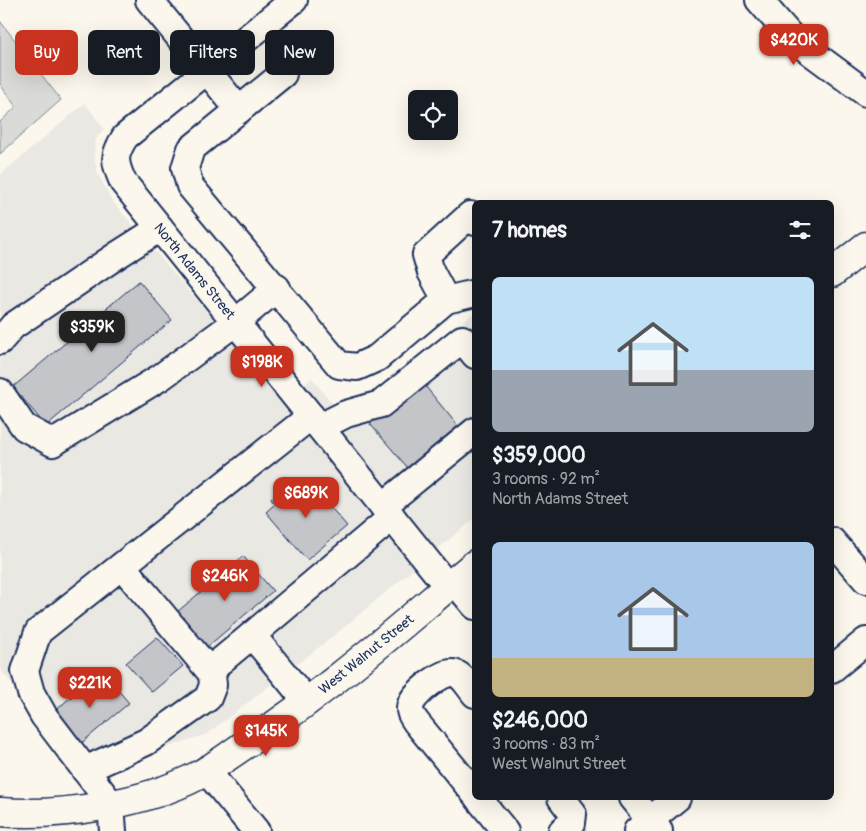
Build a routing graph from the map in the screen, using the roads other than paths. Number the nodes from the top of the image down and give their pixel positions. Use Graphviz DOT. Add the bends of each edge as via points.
graph roads {
  1 [pos="149,0"];
  2 [pos="294,0"];
  3 [pos="759,0"];
  4 [pos="174,30"];
  5 [pos="255,31"];
  6 [pos="201,75"];
  7 [pos="211,75"];
  8 [pos="282,75"];
  9 [pos="866,93"];
  10 [pos="239,110"];
  11 [pos="472,218"];
  12 [pos="160,228"];
  13 [pos="866,246"];
  14 [pos="834,271"];
  15 [pos="277,288"];
  16 [pos="472,294"];
  17 [pos="446,300"];
  18 [pos="236,322"];
  19 [pos="0,341"];
  20 [pos="472,351"];
  21 [pos="0,392"];
  22 [pos="315,422"];
  23 [pos="472,434"];
  24 [pos="387,512"];
  25 [pos="834,543"];
  26 [pos="122,566"];
  27 [pos="459,577"];
  28 [pos="866,580"];
  29 [pos="472,601"];
  30 [pos="252,635"];
  31 [pos="866,641"];
  32 [pos="834,667"];
  33 [pos="212,674"];
  34 [pos="472,690"];
  35 [pos="307,702"];
  36 [pos="85,770"];
  37 [pos="206,770"];
  38 [pos="472,790"];
  39 [pos="480,800"];
  40 [pos="562,800"];
  41 [pos="633,800"];
  42 [pos="676,800"];
  43 [pos="111,804"];
  44 [pos="11,819"];
  45 [pos="649,827"];
  46 [pos="113,831"];
  47 [pos="256,831"];
  48 [pos="505,831"];
  49 [pos="562,831"];
  1 -- 4 [label="street"];
  2 -- 5 [label="street"];
  3 -- 9 [label="street" via="793,39"];
  6 -- 12 [label="street, North Adams Street" via="125,137 117,150 115,164 123,182"];
  7 -- 10 [label="street"];
  8 -- 10 [label="street"];
  10 -- 15 [label="street" via="191,150 185,168 190,186"];
  11 -- 17 [label="street" via="470,216 426,254 431,272"];
  12 -- 18 [label="street, North Adams Street"];
  12 -- 19 [label="street" via="14,326"];
  13 -- 14 [label="main road"];
  15 -- 17 [label="street" via="339,365 357,367 376,358"];
  15 -- 18 [label="street"];
  16 -- 17 [label="street"];
  18 -- 21 [label="street" via="161,377 53,443 24,427"];
  18 -- 22 [label="street, North Adams Street"];
  20 -- 22 [label="street" via="462,338 381,404"];
  22 -- 24 [label="street, North Adams Street"];
  22 -- 26 [label="street"];
  23 -- 24 [label="street"];
  24 -- 27 [label="street, North Adams Street"];
  24 -- 30 [label="street"];
  25 -- 28 [label="street"];
  26 -- 33 [label="street"];
  26 -- 36 [label="street" via="38,632 25,670 31,692 44,716"];
  27 -- 29 [label="street, North Adams Street"];
  27 -- 35 [label="main road, West Walnut Street"];
  30 -- 33 [label="street" via="217,664"];
  30 -- 35 [label="street"];
  31 -- 32 [label="street"];
  33 -- 36 [label="street" via="213,685 208,698 146,742"];
  34 -- 38 [label="street" via="460,676 442,674 414,697 410,713"];
  35 -- 37 [label="main road, West Walnut Street"];
  36 -- 43 [label="street"];
  37 -- 43 [label="main road, West Walnut Street" via="167,788"];
  37 -- 47 [label="street"];
  39 -- 48 [label="street"];
  40 -- 49 [label="street" via="573,814 572,823"];
  41 -- 45 [label="street"];
  42 -- 45 [label="street"];
  43 -- 44 [label="main road, West Walnut Street"];
  43 -- 46 [label="street"];
}
